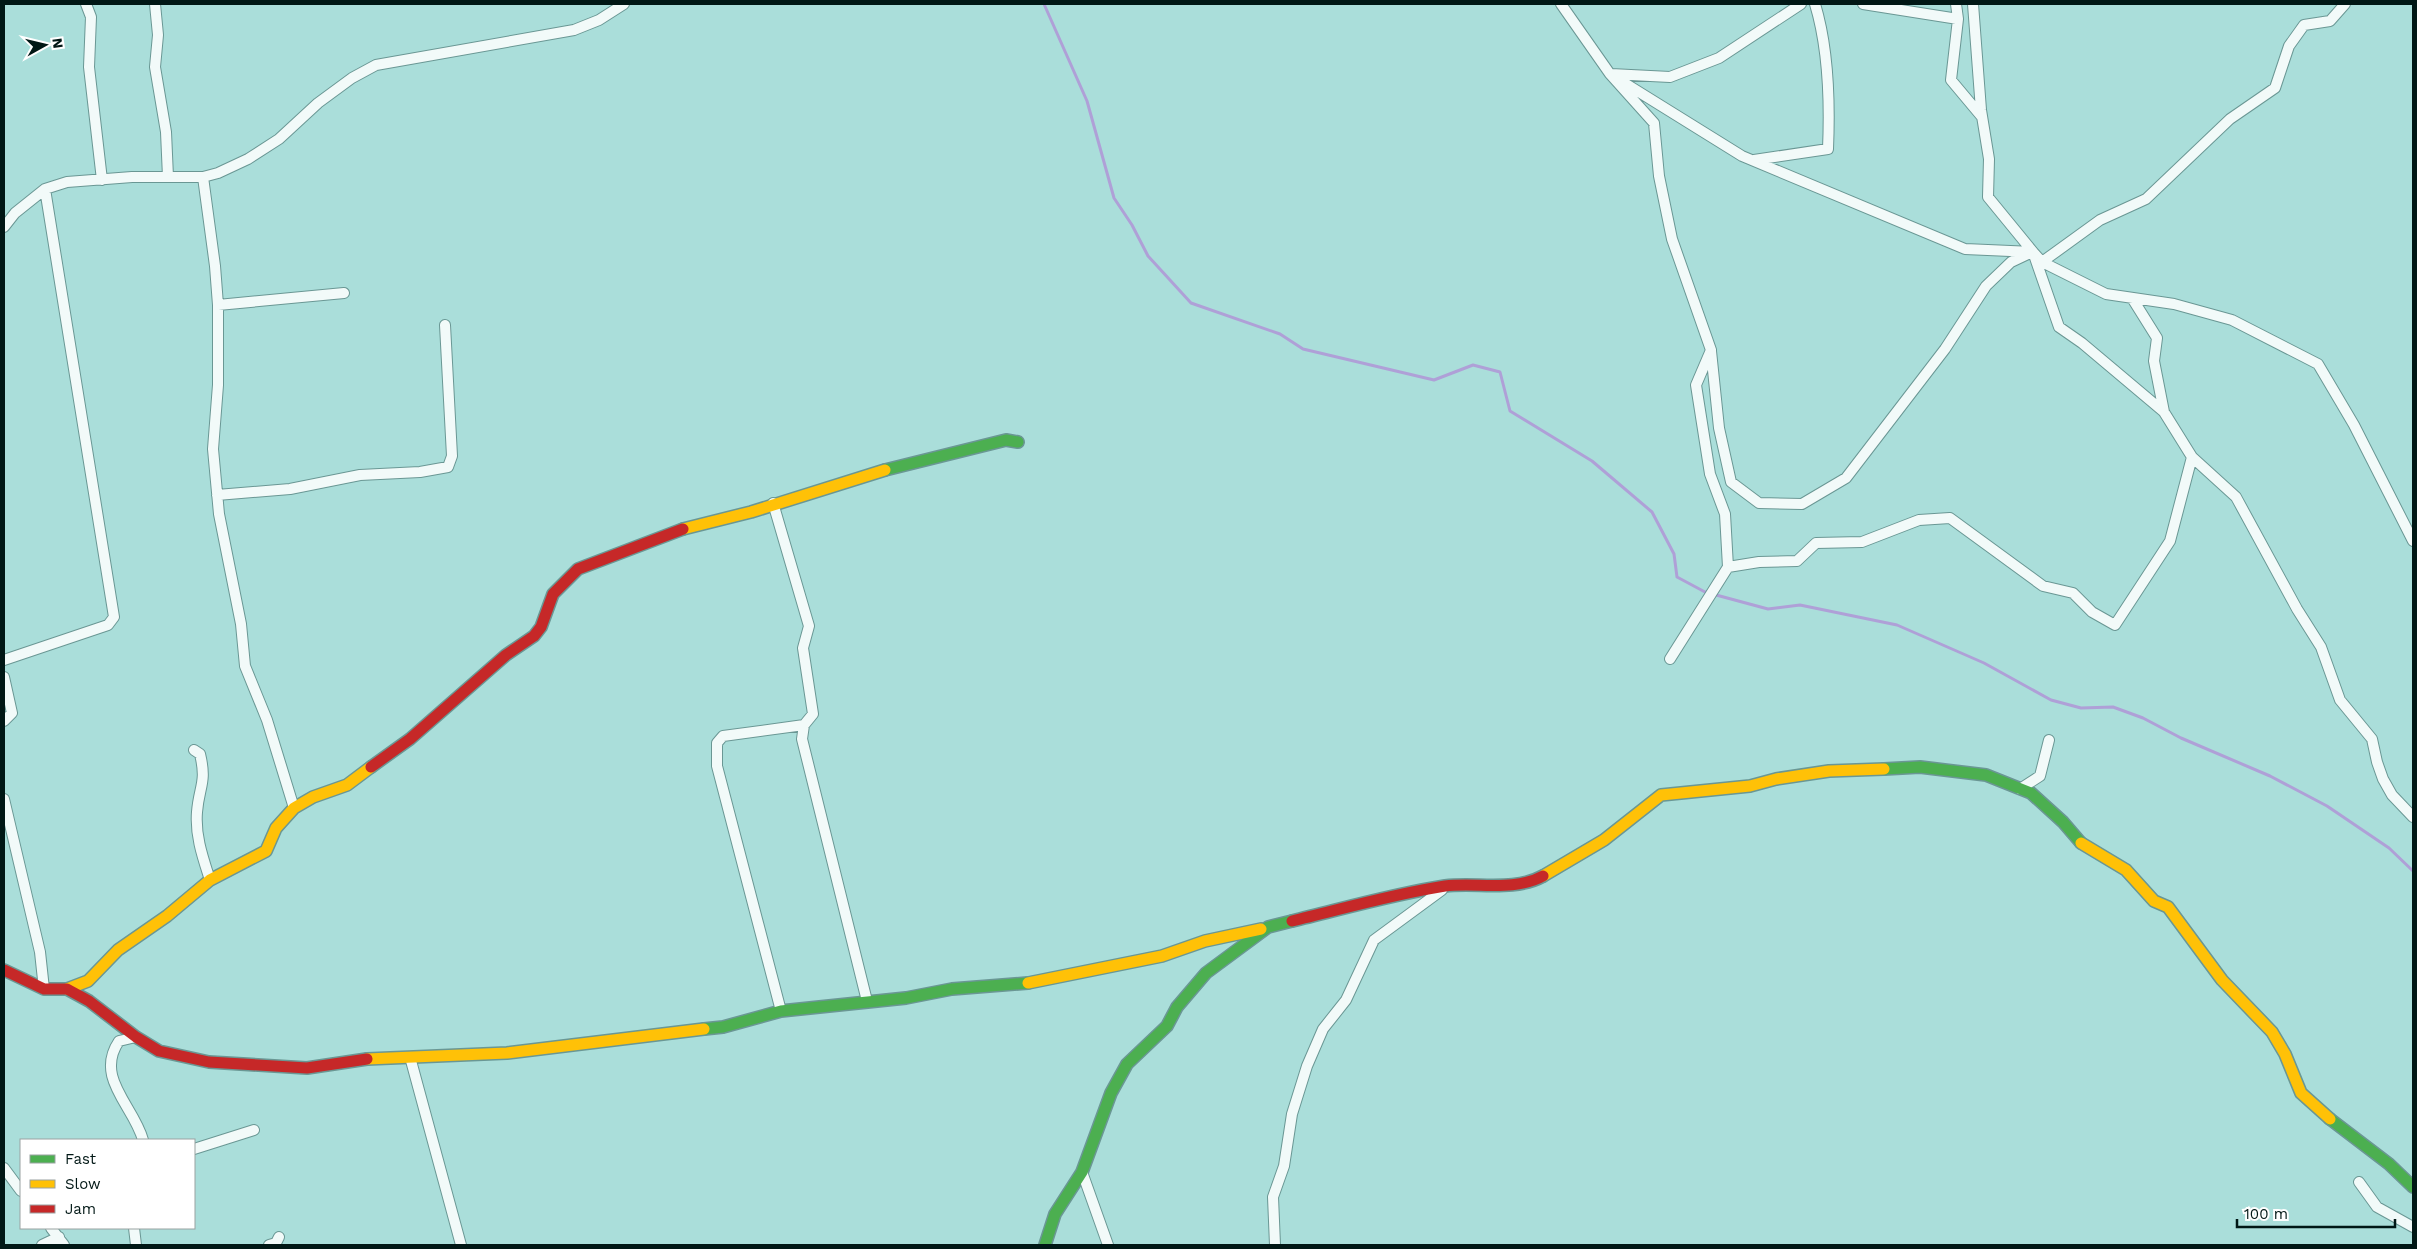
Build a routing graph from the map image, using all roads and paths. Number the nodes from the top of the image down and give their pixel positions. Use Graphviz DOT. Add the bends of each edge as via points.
graph roads {
  1 [pos="86,4"];
  2 [pos="155,4"];
  3 [pos="624,4"];
  4 [pos="1562,4"];
  5 [pos="1802,4"];
  6 [pos="1815,4"];
  7 [pos="1863,4"];
  8 [pos="1956,4"];
  9 [pos="1973,4"];
  10 [pos="2345,4"];
  11 [pos="1958,19"];
  12 [pos="1610,74"];
  13 [pos="1982,117"];
  14 [pos="1752,160"];
  15 [pos="168,177"];
  16 [pos="204,177"];
  17 [pos="102,180"];
  18 [pos="45,189"];
  19 [pos="4,227"];
  20 [pos="2033,252"];
  21 [pos="2042,262"];
  22 [pos="344,293"];
  23 [pos="2132,298"];
  24 [pos="218,304"];
  25 [pos="445,325"];
  26 [pos="1711,350"];
  27 [pos="2164,412"];
  28 [pos="1018,442"];
  29 [pos="2192,457"];
  30 [pos="217,495"];
  31 [pos="773,503"];
  32 [pos="2413,541"];
  33 [pos="1728,568"];
  34 [pos="1670,659"];
  35 [pos="4,660"];
  36 [pos="4,677"];
  37 [pos="4,721"];
  38 [pos="804,724"];
  39 [pos="2049,740"];
  40 [pos="194,750"];
  41 [pos="2020,789"];
  42 [pos="4,799"];
  43 [pos="294,808"];
  44 [pos="2413,817"];
  45 [pos="210,880"];
  46 [pos="1447,886"];
  47 [pos="1268,927"];
  48 [pos="4,970"];
  49 [pos="44,989"];
  50 [pos="67,989"];
  51 [pos="867,1001"];
  52 [pos="781,1011"];
  53 [pos="136,1037"];
  54 [pos="410,1057"];
  55 [pos="254,1130"];
  56 [pos="143,1139"];
  57 [pos="195,1149"];
  58 [pos="4,1168"];
  59 [pos="1082,1172"];
  60 [pos="2359,1182"];
  61 [pos="2413,1188"];
  62 [pos="20,1190"];
  63 [pos="2413,1227"];
  64 [pos="52,1229"];
  65 [pos="134,1229"];
  66 [pos="280,1237"];
  67 [pos="61,1241"];
  68 [pos="42,1245"];
  69 [pos="136,1245"];
  70 [pos="269,1245"];
  71 [pos="461,1245"];
  72 [pos="1045,1245"];
  73 [pos="1108,1245"];
  74 [pos="1275,1245"];
  1 -- 17 [label="street" via="91,18 89,67"];
  2 -- 15 [label="street" via="158,35 155,67 166,132"];
  3 -- 16 [label="street" via="600,20 574,30 376,65 318,103 279,139 248,159"];
  4 -- 12 [label="street"];
  5 -- 12 [label="street" via="1719,58 1670,77"];
  6 -- 14 [label="street" via="1822,27 1830,115 1828,149"];
  7 -- 11 [label="street"];
  8 -- 11 [label="street"];
  9 -- 13 [label="street"];
  10 -- 21 [label="street" via="2330,21 2304,25 2289,46 2275,88 2230,119 2146,199 2100,220"];
  11 -- 13 [label="street" via="1951,80"];
  12 -- 14 [label="street"];
  12 -- 26 [label="street" via="1654,123 1659,176 1672,239"];
  13 -- 20 [label="street" via="1989,158 1988,197"];
  14 -- 20 [label="street" via="1965,249"];
  15 -- 16 [label="street"];
  15 -- 17 [label="street"];
  16 -- 24 [label="street"];
  17 -- 18 [label="street" via="67,182"];
  18 -- 19 [label="street" via="15,213"];
  18 -- 35 [label="street" via="114,617 108,625"];
  20 -- 21 [label="street"];
  20 -- 26 [label="street" via="2011,262 1986,286 1945,349 1846,478 1802,504 1759,503 1731,482 1719,428"];
  20 -- 27 [label="street" via="2059,327"];
  21 -- 23 [label="street" via="2106,294"];
  22 -- 24 [label="street"];
  23 -- 27 [label="street" via="2158,338 2154,361"];
  23 -- 32 [label="street" via="2174,304 2232,320 2318,364 2354,425"];
  24 -- 30 [label="street" via="218,385 213,449"];
  25 -- 30 [label="street" via="452,456 448,467 360,475 290,489"];
  26 -- 33 [label="street" via="1696,385 1710,474 1725,514"];
  27 -- 29 [label="street"];
  28 -- 31 [label="street" via="1006,440 907,463"];
  29 -- 33 [label="street" via="2170,541 2115,625 2092,612 2073,593 2043,586 1950,518 1919,520 1862,542 1816,543 1797,561 1759,562"];
  29 -- 44 [label="street" via="2236,497 2321,647 2340,700 2372,739 2383,779 2392,795"];
  30 -- 43 [label="street" via="241,624 245,666 267,720"];
  31 -- 38 [label="street" via="809,626 803,648 813,714"];
  31 -- 43 [label="street" via="690,526 578,569 553,594 541,627 534,636 506,655 410,739 347,785 313,797"];
  33 -- 34 [label="street"];
  36 -- 37 [label="street" via="12,713"];
  38 -- 51 [label="street" via="802,739"];
  38 -- 52 [label="street" via="723,736 717,743 717,766"];
  39 -- 41 [label="street" via="2040,776"];
  40 -- 45 [label="street" via="200,754 204,773 197,810 197,833"];
  41 -- 46 [label="street" via="1986,775 1920,767 1830,771 1750,786 1661,796 1604,840 1534,881"];
  41 -- 61 [label="street" via="2031,793 2063,822 2078,841 2126,870 2154,901 2168,907 2222,980 2272,1032 2301,1093 2389,1164"];
  42 -- 49 [label="street" via="40,952"];
  43 -- 45 [label="street" via="276,828 266,851"];
  45 -- 50 [label="street" via="167,916 118,950 88,980"];
  46 -- 47 [label="street"];
  46 -- 74 [label="street" via="1374,940 1346,1000 1323,1029 1292,1114 1284,1166 1273,1197"];
  47 -- 51 [label="street" via="1205,941 1162,956 1041,982 952,989"];
  47 -- 59 [label="street" via="1206,973 1177,1007 1167,1026 1127,1064 1111,1093"];
  48 -- 49 [label="street"];
  49 -- 50 [label="street"];
  50 -- 53 [label="street" via="89,1001"];
  51 -- 52 [label="street"];
  52 -- 54 [label="street" via="723,1027 561,1048"];
  53 -- 54 [label="street" via="159,1051 186,1059 261,1067 307,1068 360,1059"];
  53 -- 56 [label="street" via="119,1041 112,1050 110,1067 114,1082"];
  54 -- 71 [label="street"];
  55 -- 57 [label="street"];
  58 -- 62 [label="street"];
  59 -- 72 [label="street" via="1055,1214"];
  59 -- 73 [label="street"];
  60 -- 63 [label="street" via="2377,1208"];
  64 -- 67 [label="street"];
  65 -- 69 [label="street"];
  66 -- 70 [label="street"];
  67 -- 68 [label="street"];
}
